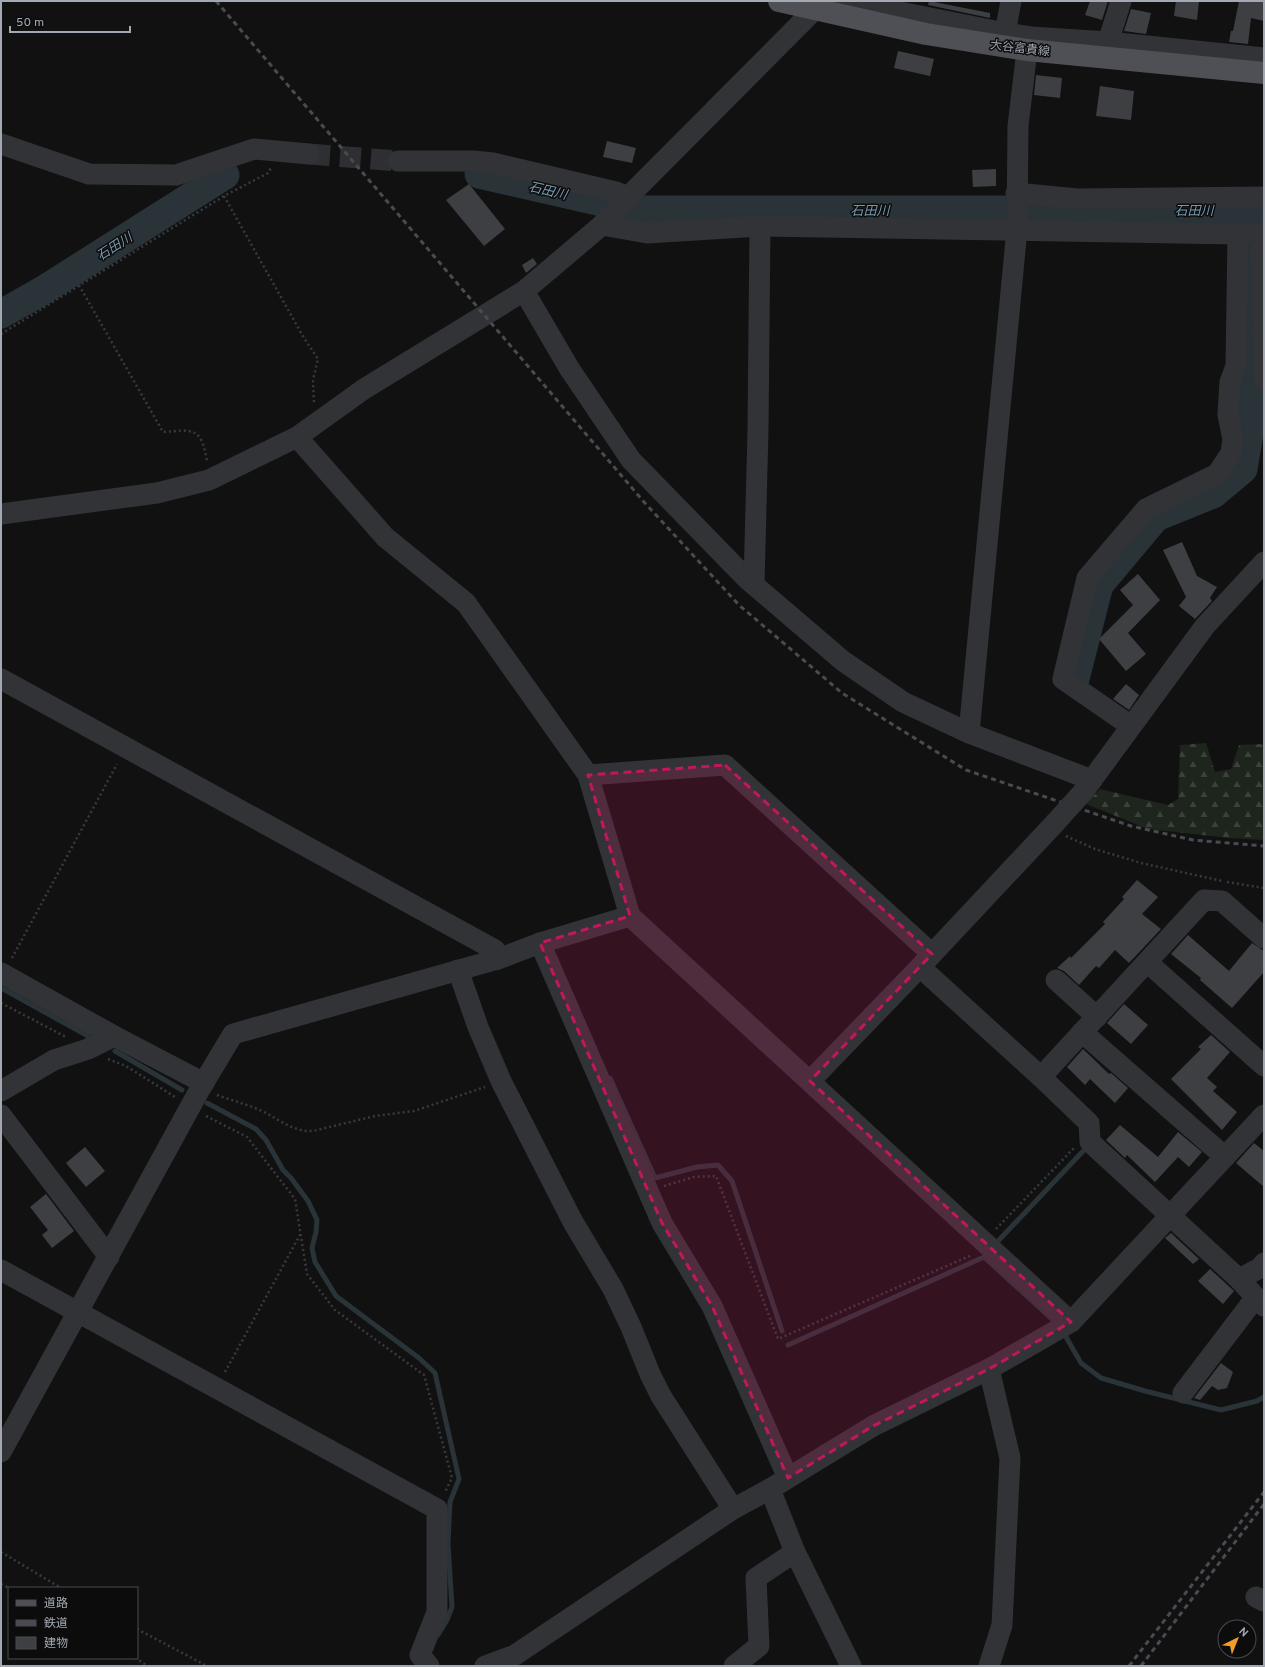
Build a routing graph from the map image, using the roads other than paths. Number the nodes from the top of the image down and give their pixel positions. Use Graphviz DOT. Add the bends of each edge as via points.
graph roads {
  1 [pos="779,1"];
  2 [pos="1011,1"];
  3 [pos="1121,1"];
  4 [pos="837,7"];
  5 [pos="1005,33"];
  6 [pos="1027,50"];
  7 [pos="1108,50"];
  8 [pos="1264,58"];
  9 [pos="1264,73"];
  10 [pos="3,147"];
  11 [pos="309,154"];
  12 [pos="398,161"];
  13 [pos="1016,196"];
  14 [pos="628,197"];
  15 [pos="1264,197"];
  16 [pos="606,221"];
  17 [pos="760,226"];
  18 [pos="1017,229"];
  19 [pos="1262,233"];
  20 [pos="1238,234"];
  21 [pos="524,290"];
  22 [pos="1264,378"];
  23 [pos="297,436"];
  24 [pos="1,514"];
  25 [pos="1264,562"];
  26 [pos="754,584"];
  27 [pos="1,679"];
  28 [pos="1131,726"];
  29 [pos="969,733"];
  30 [pos="588,775"];
  31 [pos="1087,786"];
  32 [pos="630,916"];
  33 [pos="1264,938"];
  34 [pos="540,943"];
  35 [pos="498,959"];
  36 [pos="926,961"];
  37 [pos="1147,962"];
  38 [pos="458,970"];
  39 [pos="2,974"];
  40 [pos="1056,980"];
  41 [pos="1097,1017"];
  42 [pos="1082,1032"];
  43 [pos="114,1036"];
  44 [pos="1264,1066"];
  45 [pos="1041,1077"];
  46 [pos="810,1081"];
  47 [pos="202,1086"];
  48 [pos="1,1091"];
  49 [pos="1,1115"];
  50 [pos="1259,1128"];
  51 [pos="1225,1157"];
  52 [pos="1170,1216"];
  53 [pos="109,1257"];
  54 [pos="1264,1263"];
  55 [pos="1,1270"];
  56 [pos="1239,1279"];
  57 [pos="1260,1302"];
  58 [pos="78,1313"];
  59 [pos="1071,1322"];
  60 [pos="989,1369"];
  61 [pos="1183,1393"];
  62 [pos="1,1452"];
  63 [pos="788,1478"];
  64 [pos="770,1489"];
  65 [pos="733,1509"];
  66 [pos="795,1552"];
  67 [pos="429,1666"];
  68 [pos="485,1666"];
  69 [pos="734,1666"];
  70 [pos="851,1666"];
  71 [pos="989,1666"];
  1 -- 4 [label="main road, 大谷富貴線"];
  2 -- 5 [label="street"];
  3 -- 7 [label="street"];
  4 -- 5 [label="street"];
  4 -- 6 [label="main road, 大谷富貴線" via="926,34"];
  4 -- 14 [label="street"];
  5 -- 7 [label="street"];
  6 -- 7 [label="main road, 大谷富貴線"];
  6 -- 13 [label="street" via="1018,126"];
  7 -- 8 [label="street"];
  7 -- 9 [label="main road, 大谷富貴線"];
  10 -- 11 [label="street" via="89,174 176,175 254,149"];
  12 -- 14 [label="street" via="493,163"];
  13 -- 15 [label="street" via="1077,199"];
  13 -- 18 [label="street"];
  14 -- 16 [label="street"];
  16 -- 17 [label="street" via="647,233"];
  16 -- 21 [label="street"];
  17 -- 18 [label="street"];
  17 -- 26 [label="street"];
  18 -- 20 [label="street"];
  18 -- 29 [label="street"];
  19 -- 20 [label="street"];
  19 -- 22 [label="street"];
  20 -- 28 [label="street" via="1236,366 1230,382 1228,415 1233,439 1231,453 1217,474 1146,509 1087,578 1063,679"];
  21 -- 23 [label="street" via="364,389"];
  21 -- 26 [label="street" via="569,368 631,460"];
  23 -- 24 [label="street" via="212,478 157,493"];
  23 -- 30 [label="street" via="385,537 466,603"];
  25 -- 28 [label="street" via="1205,626"];
  26 -- 29 [label="street" via="843,661 903,702"];
  27 -- 35 [label="street" via="495,950"];
  28 -- 31 [label="street"];
  29 -- 31 [label="street"];
  30 -- 32 [label="street"];
  30 -- 36 [label="street" via="725,765"];
  31 -- 36 [label="street, bridge"];
  32 -- 34 [label="street"];
  32 -- 46 [label="street"];
  33 -- 37 [label="street" via="1222,901 1204,900"];
  34 -- 35 [label="street"];
  34 -- 63 [label="street" via="662,1223 712,1306"];
  35 -- 38 [label="street"];
  36 -- 45 [label="street"];
  36 -- 46 [label="street"];
  37 -- 41 [label="street"];
  37 -- 44 [label="street"];
  38 -- 47 [label="street" via="232,1034"];
  38 -- 65 [label="street" via="501,1081 573,1222 613,1289 660,1396"];
  39 -- 43 [label="street"];
  40 -- 41 [label="street"];
  41 -- 42 [label="street"];
  42 -- 45 [label="street"];
  42 -- 51 [label="street"];
  43 -- 47 [label="street"];
  43 -- 48 [label="street" via="88,1049 54,1060"];
  45 -- 52 [label="street" via="1089,1123 1090,1142"];
  46 -- 59 [label="street"];
  47 -- 53 [label="street"];
  49 -- 53 [label="street"];
  50 -- 51 [label="street"];
  51 -- 52 [label="street"];
  52 -- 56 [label="street"];
  52 -- 59 [label="street"];
  53 -- 58 [label="street"];
  54 -- 56 [label="street" via="1260,1268"];
  55 -- 58 [label="street"];
  56 -- 57 [label="street"];
  57 -- 61 [label="street"];
  58 -- 62 [label="street"];
  58 -- 67 [label="street" via="437,1509 437,1612 420,1655"];
  59 -- 60 [label="street"];
  60 -- 63 [label="street" via="873,1426"];
  60 -- 71 [label="street" via="1010,1458 1002,1625"];
  63 -- 64 [label="street"];
  64 -- 65 [label="street"];
  64 -- 66 [label="street"];
  65 -- 68 [label="street" via="515,1654"];
  66 -- 69 [label="street" via="756,1578 759,1646"];
  66 -- 70 [label="street"];
}
